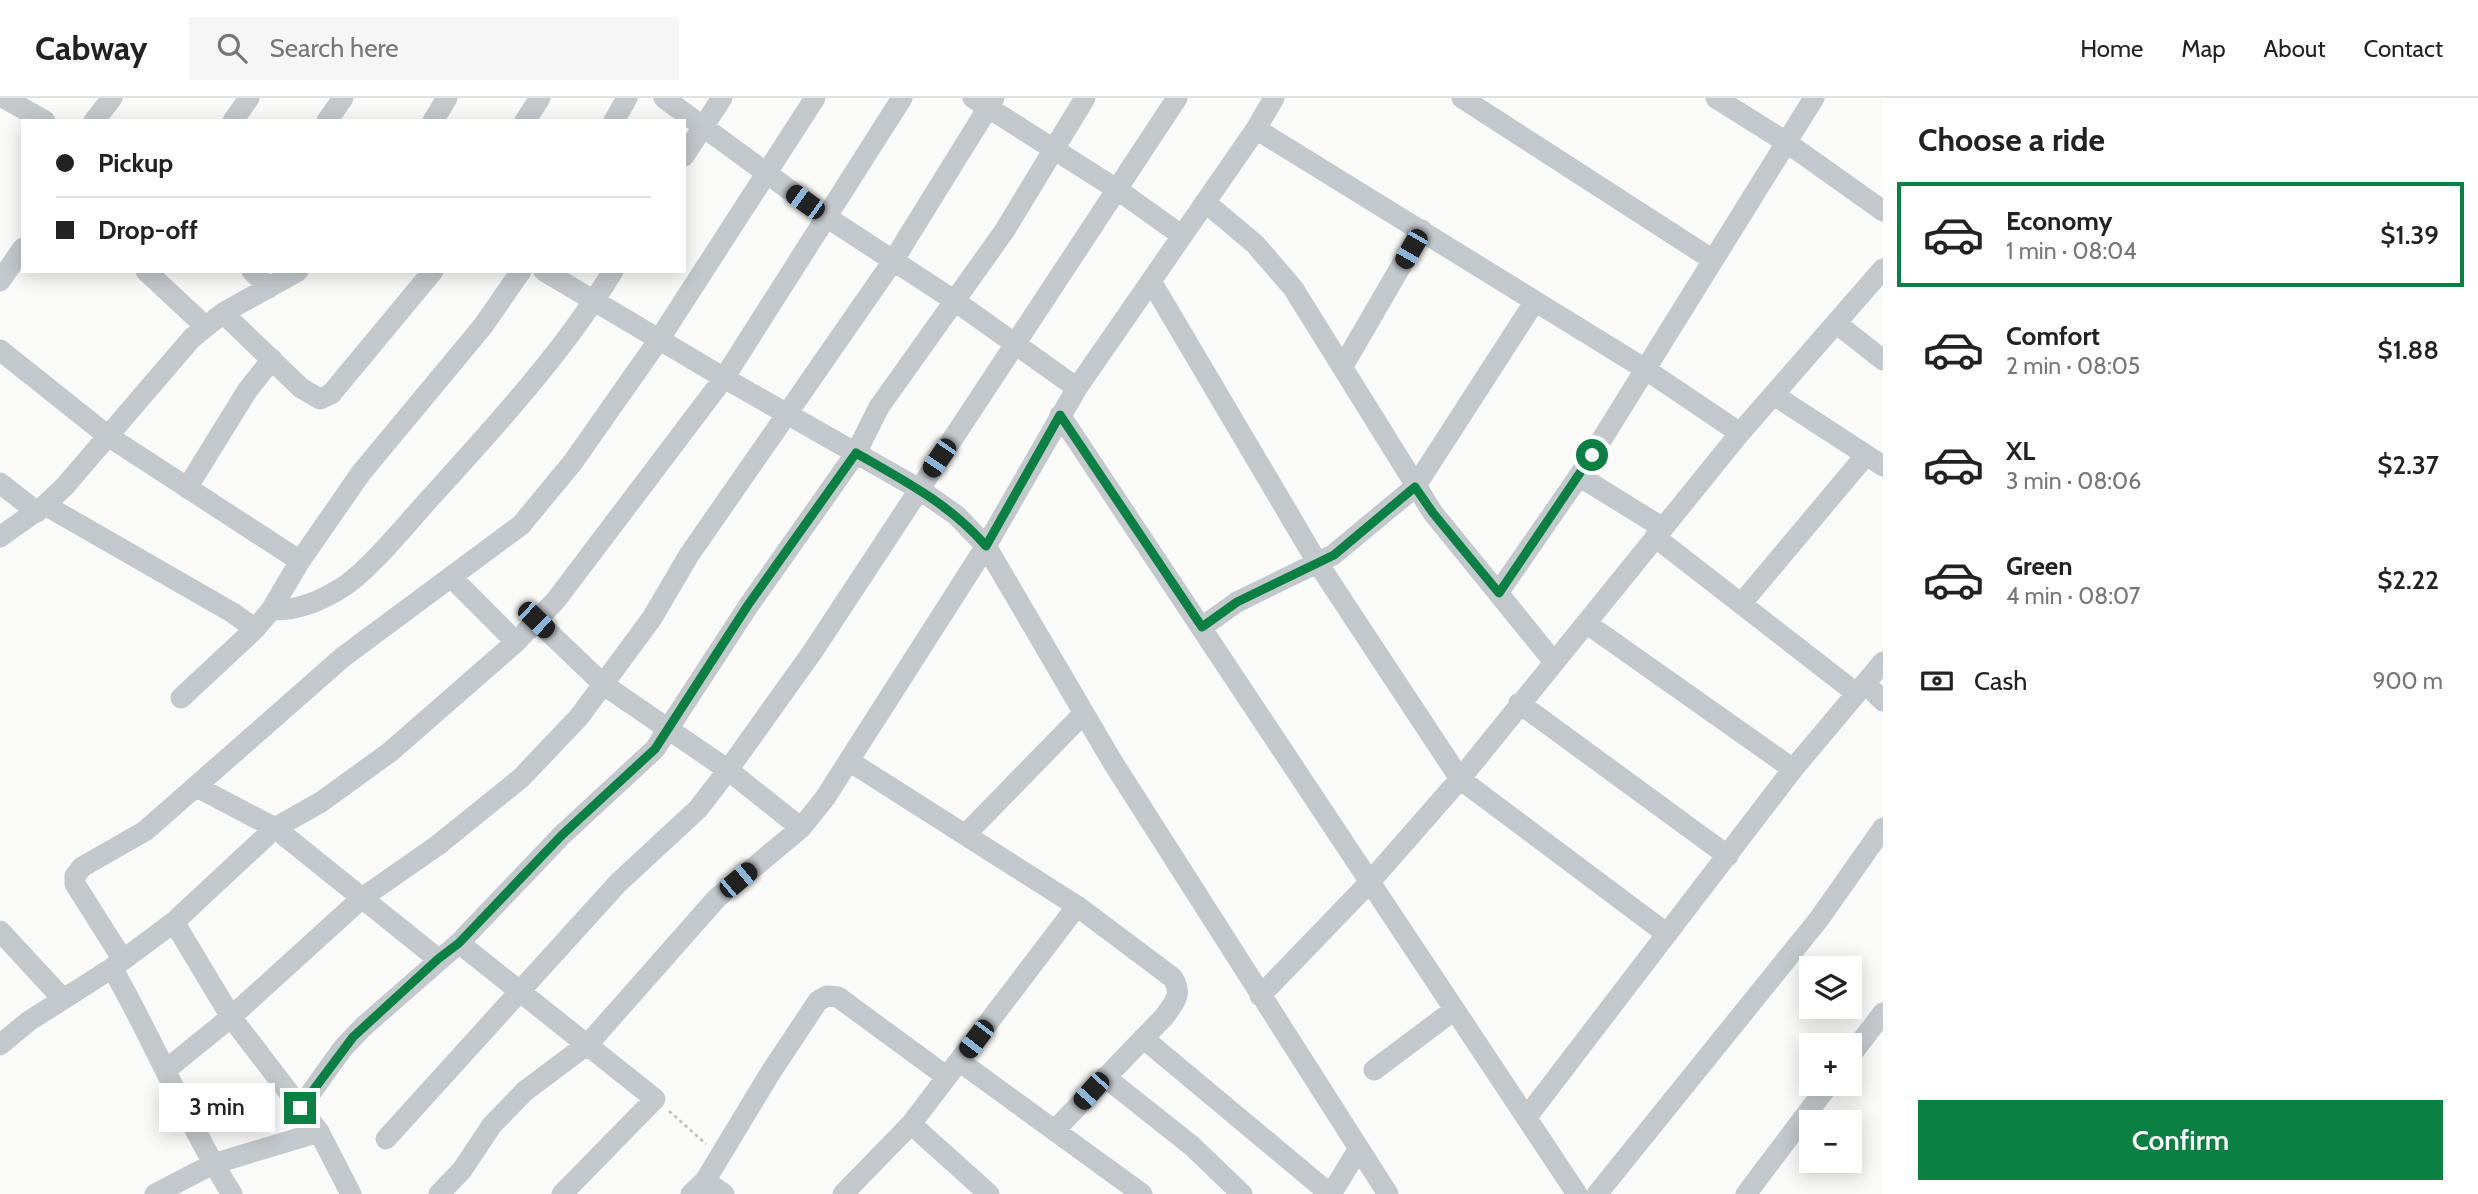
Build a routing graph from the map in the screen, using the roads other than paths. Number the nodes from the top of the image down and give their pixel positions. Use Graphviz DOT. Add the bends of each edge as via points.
graph roads {
  1 [pos="4,98"];
  2 [pos="112,98"];
  3 [pos="249,98"];
  4 [pos="343,98"];
  5 [pos="447,98"];
  6 [pos="540,98"];
  7 [pos="627,98"];
  8 [pos="664,98"];
  9 [pos="722,98"];
  10 [pos="816,98"];
  11 [pos="902,98"];
  12 [pos="1085,98"];
  13 [pos="1177,98"];
  14 [pos="1274,98"];
  15 [pos="1462,98"];
  16 [pos="1716,98"];
  17 [pos="1814,98"];
  18 [pos="985,101"];
  19 [pos="41,119"];
  20 [pos="96,119"];
  21 [pos="234,119"];
  22 [pos="328,119"];
  23 [pos="434,119"];
  24 [pos="526,119"];
  25 [pos="615,119"];
  26 [pos="702,127"];
  27 [pos="1256,129"];
  28 [pos="1786,142"];
  29 [pos="1053,149"];
  30 [pos="686,153"];
  31 [pos="764,172"];
  32 [pos="1118,190"];
  33 [pos="1205,202"];
  34 [pos="1883,211"];
  35 [pos="825,216"];
  36 [pos="1422,230"];
  37 [pos="1181,235"];
  38 [pos="21,251"];
  39 [pos="1713,260"];
  40 [pos="893,261"];
  41 [pos="1883,269"];
  42 [pos="148,273"];
  43 [pos="254,273"];
  44 [pos="295,273"];
  45 [pos="431,273"];
  46 [pos="519,273"];
  47 [pos="548,273"];
  48 [pos="612,273"];
  49 [pos="0,281"];
  50 [pos="1151,281"];
  51 [pos="269,288"];
  52 [pos="595,300"];
  53 [pos="955,301"];
  54 [pos="1535,301"];
  55 [pos="223,313"];
  56 [pos="1836,323"];
  57 [pos="206,327"];
  58 [pos="660,338"];
  59 [pos="1015,344"];
  60 [pos="0,350"];
  61 [pos="272,359"];
  62 [pos="1883,360"];
  63 [pos="1343,366"];
  64 [pos="1645,369"];
  65 [pos="724,378"];
  66 [pos="1077,388"];
  67 [pos="1773,395"];
  68 [pos="788,414"];
  69 [pos="1060,415"];
  70 [pos="1740,433"];
  71 [pos="108,436"];
  72 [pos="856,453"];
  73 [pos="1875,460"];
  74 [pos="1579,476"];
  75 [pos="0,483"];
  76 [pos="1415,487"];
  77 [pos="187,488"];
  78 [pos="919,489"];
  79 [pos="41,508"];
  80 [pos="1659,533"];
  81 [pos="0,537"];
  82 [pos="986,546"];
  83 [pos="300,561"];
  84 [pos="1317,562"];
  85 [pos="451,577"];
  86 [pos="1499,593"];
  87 [pos="1741,604"];
  88 [pos="271,610"];
  89 [pos="536,620"];
  90 [pos="1586,623"];
  91 [pos="1202,627"];
  92 [pos="255,629"];
  93 [pos="516,642"];
  94 [pos="1554,662"];
  95 [pos="1883,662"];
  96 [pos="604,685"];
  97 [pos="1861,688"];
  98 [pos="181,698"];
  99 [pos="1883,702"];
  100 [pos="1520,703"];
  101 [pos="1083,714"];
  102 [pos="668,728"];
  103 [pos="849,761"];
  104 [pos="1793,769"];
  105 [pos="728,770"];
  106 [pos="1460,779"];
  107 [pos="197,787"];
  108 [pos="275,828"];
  109 [pos="801,828"];
  110 [pos="1883,828"];
  111 [pos="965,835"];
  112 [pos="1728,856"];
  113 [pos="1368,884"];
  114 [pos="362,898"];
  115 [pos="1077,906"];
  116 [pos="174,922"];
  117 [pos="0,931"];
  118 [pos="1667,934"];
  119 [pos="459,943"];
  120 [pos="438,959"];
  121 [pos="117,964"];
  122 [pos="522,991"];
  123 [pos="1260,996"];
  124 [pos="62,998"];
  125 [pos="1454,1010"];
  126 [pos="1883,1013"];
  127 [pos="231,1017"];
  128 [pos="1143,1038"];
  129 [pos="1862,1040"];
  130 [pos="589,1043"];
  131 [pos="0,1045"];
  132 [pos="167,1069"];
  133 [pos="953,1069"];
  134 [pos="1374,1070"];
  135 [pos="1105,1077"];
  136 [pos="1820,1096"];
  137 [pos="300,1108"];
  138 [pos="1526,1118"];
  139 [pos="911,1124"];
  140 [pos="1055,1130"];
  141 [pos="318,1132"];
  142 [pos="386,1139"];
  143 [pos="1358,1150"];
  144 [pos="213,1164"];
  145 [pos="698,1188"];
  146 [pos="155,1194"];
  147 [pos="232,1194"];
  148 [pos="351,1194"];
  149 [pos="439,1194"];
  150 [pos="562,1194"];
  151 [pos="724,1194"];
  152 [pos="843,1194"];
  153 [pos="989,1194"];
  154 [pos="1142,1194"];
  155 [pos="1242,1194"];
  156 [pos="1330,1194"];
  157 [pos="1388,1194"];
  158 [pos="1577,1194"];
  159 [pos="1597,1194"];
  160 [pos="1746,1194"];
  1 -- 19 [label="street"];
  2 -- 20 [label="street"];
  3 -- 21 [label="street"];
  4 -- 22 [label="street"];
  5 -- 23 [label="street"];
  6 -- 24 [label="street"];
  7 -- 25 [label="street"];
  8 -- 26 [label="street"];
  9 -- 26 [label="street"];
  10 -- 31 [label="street"];
  11 -- 35 [label="street"];
  12 -- 29 [label="street"];
  13 -- 32 [label="street"];
  14 -- 27 [label="street"];
  15 -- 39 [label="street"];
  16 -- 28 [label="street"];
  17 -- 28 [label="street"];
  18 -- 29 [label="street"];
  18 -- 40 [label="street"];
  26 -- 30 [label="street"];
  26 -- 31 [label="street"];
  27 -- 33 [label="street"];
  27 -- 36 [label="street"];
  28 -- 34 [label="street"];
  28 -- 39 [label="street"];
  29 -- 32 [label="street"];
  29 -- 53 [label="street" via="1005,230"];
  31 -- 35 [label="street"];
  31 -- 58 [label="street"];
  32 -- 37 [label="street"];
  32 -- 59 [label="street"];
  33 -- 37 [label="street"];
  33 -- 63 [label="street" via="1269,259"];
  35 -- 40 [label="street"];
  35 -- 65 [label="street"];
  36 -- 54 [label="street"];
  36 -- 63 [label="street"];
  37 -- 50 [label="street"];
  38 -- 49 [label="street"];
  39 -- 64 [label="street"];
  40 -- 53 [label="street"];
  40 -- 68 [label="street"];
  41 -- 56 [label="street"];
  42 -- 57 [label="street"];
  43 -- 51 [label="street"];
  44 -- 51 [label="street"];
  45 -- 61 [label="street" via="325,398 310,395"];
  46 -- 83 [label="street" via="483,326 361,473"];
  47 -- 52 [label="street"];
  48 -- 52 [label="street"];
  50 -- 66 [label="street"];
  50 -- 84 [label="street"];
  51 -- 55 [label="street"];
  52 -- 58 [label="street"];
  52 -- 88 [label="street" via="529,388 349,583 307,605"];
  53 -- 59 [label="street"];
  53 -- 72 [label="street" via="879,407"];
  54 -- 64 [label="street"];
  54 -- 76 [label="street"];
  55 -- 57 [label="street"];
  55 -- 61 [label="street"];
  56 -- 62 [label="street"];
  56 -- 67 [label="street"];
  57 -- 71 [label="street" via="191,338"];
  58 -- 65 [label="street"];
  58 -- 85 [label="street" via="573,461 521,525"];
  59 -- 66 [label="street"];
  59 -- 78 [label="street"];
  60 -- 71 [label="street"];
  61 -- 77 [label="street"];
  63 -- 76 [label="street"];
  64 -- 70 [label="street"];
  64 -- 74 [label="street"];
  65 -- 68 [label="street"];
  65 -- 89 [label="street" via="556,600"];
  66 -- 69 [label="street"];
  67 -- 70 [label="street"];
  67 -- 73 [label="street"];
  68 -- 72 [label="street"];
  68 -- 96 [label="street"];
  69 -- 82 [label="street"];
  69 -- 91 [label="street"];
  70 -- 80 [label="street"];
  71 -- 77 [label="street"];
  71 -- 79 [label="street"];
  72 -- 78 [label="street"];
  72 -- 102 [label="street"];
  73 -- 87 [label="street"];
  74 -- 80 [label="street"];
  74 -- 86 [label="street"];
  75 -- 79 [label="street"];
  76 -- 84 [label="street" via="1334,555"];
  76 -- 86 [label="street"];
  77 -- 83 [label="street"];
  78 -- 82 [label="street" via="956,515"];
  78 -- 105 [label="street"];
  79 -- 81 [label="street"];
  79 -- 92 [label="street"];
  80 -- 87 [label="street"];
  80 -- 90 [label="street"];
  82 -- 101 [label="street"];
  82 -- 103 [label="street"];
  83 -- 88 [label="street"];
  84 -- 91 [label="street" via="1237,602"];
  84 -- 106 [label="street"];
  85 -- 93 [label="street"];
  85 -- 107 [label="street" via="342,657"];
  86 -- 94 [label="street"];
  87 -- 97 [label="street"];
  88 -- 92 [label="street"];
  89 -- 93 [label="street"];
  89 -- 96 [label="street"];
  90 -- 94 [label="street"];
  90 -- 104 [label="street"];
  91 -- 113 [label="street"];
  92 -- 98 [label="street"];
  93 -- 108 [label="street" via="390,752 321,802"];
  94 -- 100 [label="street"];
  95 -- 97 [label="street"];
  96 -- 102 [label="street"];
  96 -- 114 [label="street" via="522,778"];
  97 -- 99 [label="street"];
  97 -- 104 [label="street"];
  100 -- 106 [label="street"];
  100 -- 112 [label="street"];
  101 -- 111 [label="street"];
  101 -- 123 [label="street"];
  102 -- 105 [label="street"];
  102 -- 119 [label="street" via="655,749 562,835"];
  103 -- 109 [label="street"];
  103 -- 111 [label="street"];
  104 -- 112 [label="street"];
  105 -- 109 [label="street"];
  105 -- 122 [label="street" via="698,809 618,883"];
  106 -- 113 [label="street"];
  106 -- 118 [label="street"];
  107 -- 108 [label="street"];
  107 -- 121 [label="street" via="145,831 82,867 75,876"];
  108 -- 114 [label="street"];
  108 -- 116 [label="street"];
  109 -- 130 [label="street" via="717,898"];
  110 -- 159 [label="street" via="1819,919"];
  111 -- 115 [label="street"];
  112 -- 118 [label="street"];
  113 -- 123 [label="street"];
  113 -- 125 [label="street"];
  114 -- 120 [label="street"];
  114 -- 127 [label="street"];
  115 -- 128 [label="street" via="1173,978 1178,987 1178,998"];
  115 -- 133 [label="street"];
  116 -- 121 [label="street"];
  116 -- 127 [label="street"];
  117 -- 124 [label="street"];
  118 -- 138 [label="street"];
  119 -- 120 [label="street"];
  119 -- 122 [label="street"];
  120 -- 137 [label="street" via="342,1048"];
  121 -- 124 [label="street"];
  121 -- 132 [label="street"];
  122 -- 130 [label="street"];
  122 -- 142 [label="street"];
  123 -- 143 [label="street"];
  124 -- 131 [label="street"];
  125 -- 134 [label="street"];
  125 -- 138 [label="street"];
  126 -- 129 [label="street"];
  127 -- 132 [label="street"];
  127 -- 137 [label="street"];
  128 -- 135 [label="street"];
  128 -- 156 [label="street"];
  130 -- 149 [label="street" via="525,1091 492,1125 462,1170"];
  130 -- 150 [label="street" via="655,1099"];
  132 -- 144 [label="street"];
  133 -- 139 [label="street"];
  133 -- 140 [label="street"];
  133 -- 145 [label="street" via="838,997 827,996 811,1012"];
  135 -- 140 [label="street"];
  135 -- 155 [label="street" via="1192,1146"];
  136 -- 160 [label="street"];
  137 -- 141 [label="street"];
  138 -- 158 [label="street"];
  139 -- 152 [label="street"];
  139 -- 153 [label="street"];
  140 -- 154 [label="street"];
  141 -- 144 [label="street"];
  141 -- 148 [label="street"];
  143 -- 156 [label="street"];
  143 -- 157 [label="street"];
  144 -- 146 [label="street"];
  144 -- 147 [label="street"];
  145 -- 151 [label="street"];
}
